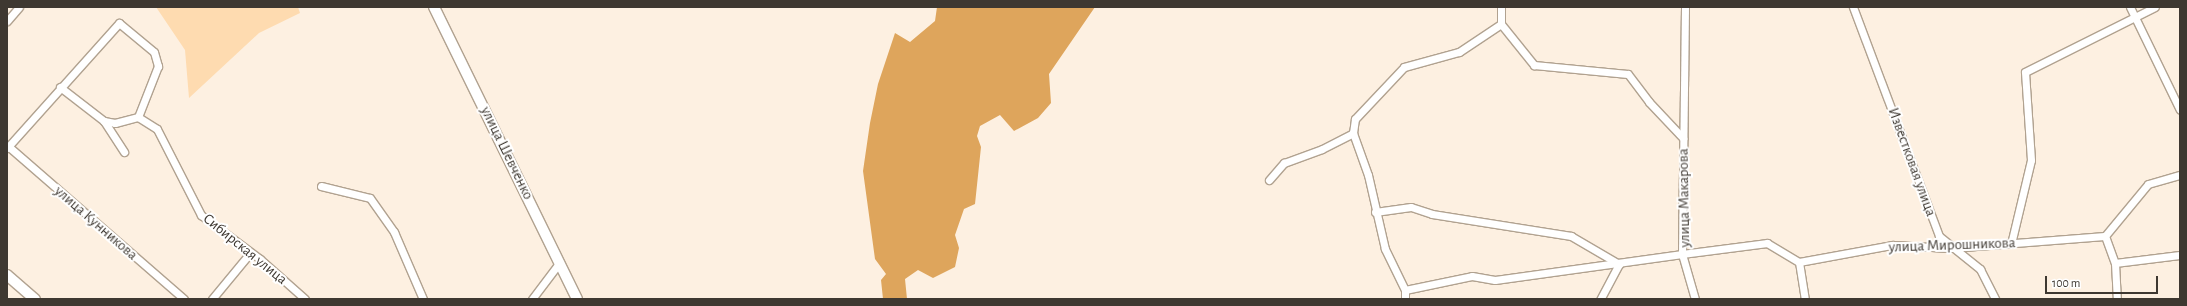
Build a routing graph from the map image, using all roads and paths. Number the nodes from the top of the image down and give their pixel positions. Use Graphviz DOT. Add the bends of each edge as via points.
graph roads {
  1 [pos="19,7"];
  2 [pos="434,7"];
  3 [pos="1501,7"];
  4 [pos="1685,7"];
  5 [pos="1853,7"];
  6 [pos="2130,7"];
  7 [pos="2155,7"];
  8 [pos="2135,17"];
  9 [pos="7,21"];
  10 [pos="1501,24"];
  11 [pos="60,87"];
  12 [pos="2180,90"];
  13 [pos="2173,93"];
  14 [pos="2180,110"];
  15 [pos="138,118"];
  16 [pos="104,121"];
  17 [pos="1353,133"];
  18 [pos="1683,138"];
  19 [pos="8,147"];
  20 [pos="124,152"];
  21 [pos="2180,175"];
  22 [pos="1269,180"];
  23 [pos="321,186"];
  24 [pos="1375,212"];
  25 [pos="2105,236"];
  26 [pos="2011,244"];
  27 [pos="1951,248"];
  28 [pos="250,253"];
  29 [pos="1682,254"];
  30 [pos="2180,256"];
  31 [pos="560,262"];
  32 [pos="1799,262"];
  33 [pos="2115,263"];
  34 [pos="1619,264"];
  35 [pos="8,276"];
  36 [pos="1405,290"];
  37 [pos="36,299"];
  38 [pos="184,299"];
  39 [pos="212,299"];
  40 [pos="305,299"];
  41 [pos="423,299"];
  42 [pos="532,299"];
  43 [pos="577,299"];
  44 [pos="1405,299"];
  45 [pos="1600,299"];
  46 [pos="1695,299"];
  47 [pos="1805,299"];
  48 [pos="1995,299"];
  49 [pos="2117,299"];
  1 -- 9 [label="street"];
  2 -- 31 [label="street, улица Шевченко"];
  3 -- 10 [label="street"];
  4 -- 18 [label="street, улица Макарова"];
  5 -- 27 [label="street, Известковая улица" via="1939,236"];
  6 -- 8 [label="street"];
  7 -- 8 [label="street"];
  8 -- 13 [label="street"];
  8 -- 26 [label="street" via="2025,72 2031,160"];
  10 -- 17 [label="street" via="1459,52 1404,67 1355,119"];
  10 -- 18 [label="street" via="1534,65 1628,74 1648,102"];
  11 -- 15 [label="street" via="119,23 154,52 158,66"];
  11 -- 16 [label="street"];
  11 -- 19 [label="street"];
  12 -- 13 [label="street"];
  13 -- 14 [label="street"];
  15 -- 16 [label="street" via="115,123"];
  15 -- 28 [label="street, Сибирская улица" via="157,129 200,215"];
  16 -- 20 [label="street"];
  17 -- 22 [label="street" via="1284,163"];
  17 -- 24 [label="street" via="1368,175"];
  18 -- 29 [label="street, улица Макарова"];
  19 -- 38 [label="street, улица Кунникова"];
  21 -- 25 [label="street" via="2148,184"];
  23 -- 41 [label="street" via="370,198 394,232"];
  24 -- 34 [label="street" via="1411,207 1571,236"];
  24 -- 36 [label="street" via="1385,249"];
  25 -- 26 [label="street, улица Мирошникова"];
  25 -- 33 [label="street"];
  26 -- 27 [label="street, улица Мирошникова"];
  27 -- 32 [label="street, улица Мирошникова" via="1892,245"];
  27 -- 48 [label="street, Известковая улица" via="1980,269"];
  28 -- 39 [label="street"];
  28 -- 40 [label="street, Сибирская улица"];
  29 -- 32 [label="street, улица Макарова" via="1767,243"];
  29 -- 34 [label="street"];
  29 -- 46 [label="street"];
  30 -- 33 [label="street"];
  31 -- 42 [label="street"];
  31 -- 43 [label="street, улица Шевченко"];
  32 -- 47 [label="street"];
  33 -- 49 [label="street"];
  34 -- 36 [label="street" via="1495,280 1472,276"];
  34 -- 45 [label="street"];
  35 -- 37 [label="street"];
  36 -- 44 [label="street"];
}
